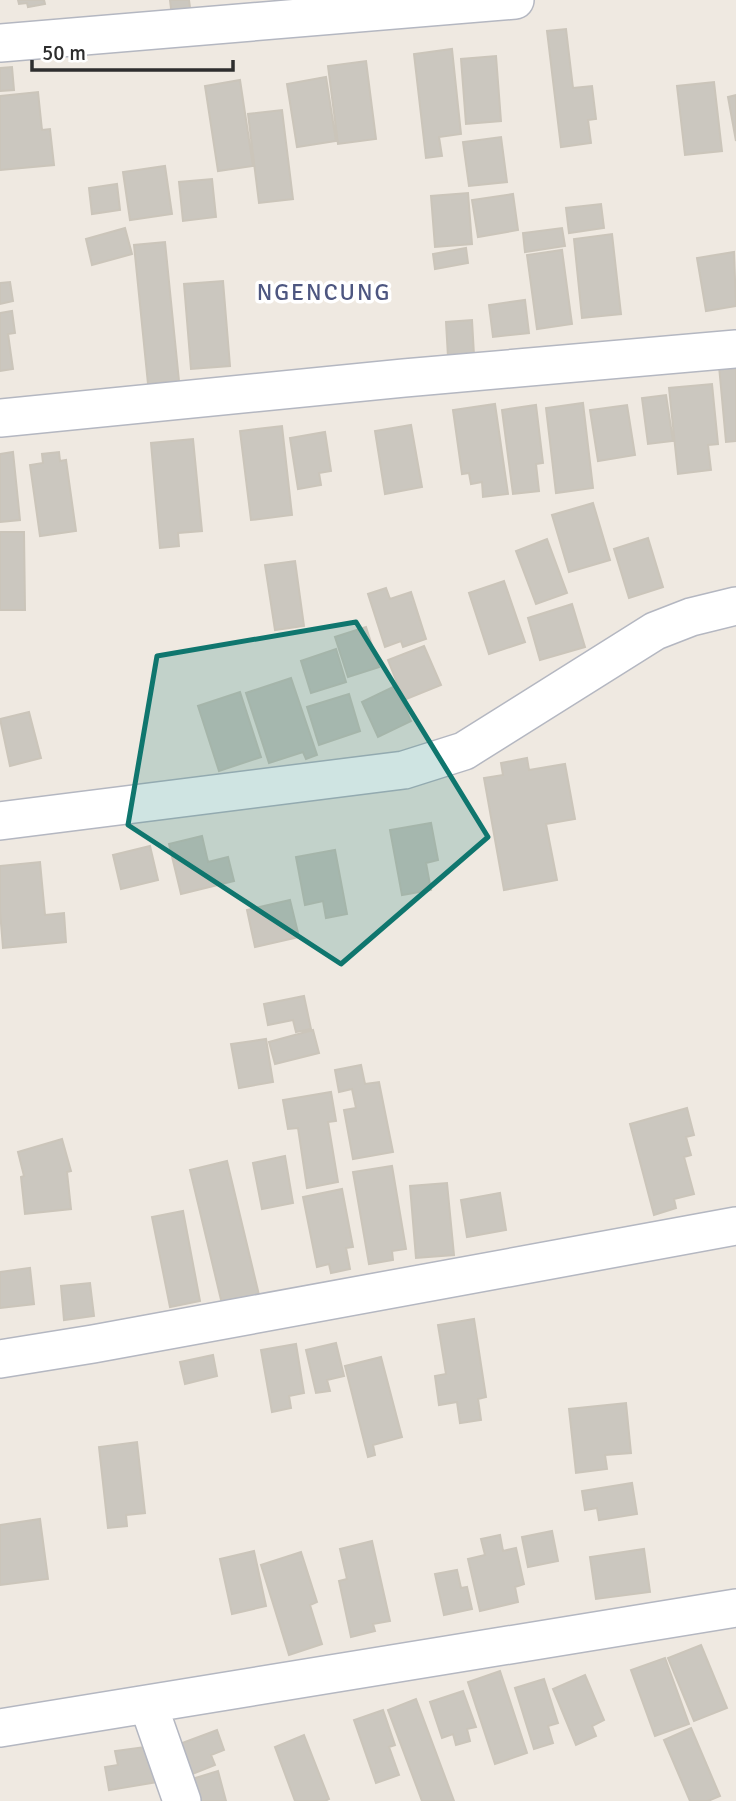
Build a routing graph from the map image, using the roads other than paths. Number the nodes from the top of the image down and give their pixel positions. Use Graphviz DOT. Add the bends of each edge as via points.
graph roads {
  1 [pos="515,0"];
  2 [pos="0,43"];
  3 [pos="736,349"];
  4 [pos="0,418"];
  5 [pos="736,606"];
  6 [pos="0,821"];
  7 [pos="736,1226"];
  8 [pos="0,1359"];
  9 [pos="736,1608"];
  10 [pos="148,1704"];
  11 [pos="0,1728"];
  12 [pos="182,1801"];
  1 -- 2 [label="street"];
  3 -- 4 [label="street"];
  5 -- 6 [label="street" via="655,631 464,751 432,762 404,770"];
  7 -- 8 [label="street"];
  9 -- 10 [label="street"];
  10 -- 11 [label="street"];
  10 -- 12 [label="street"];
}
